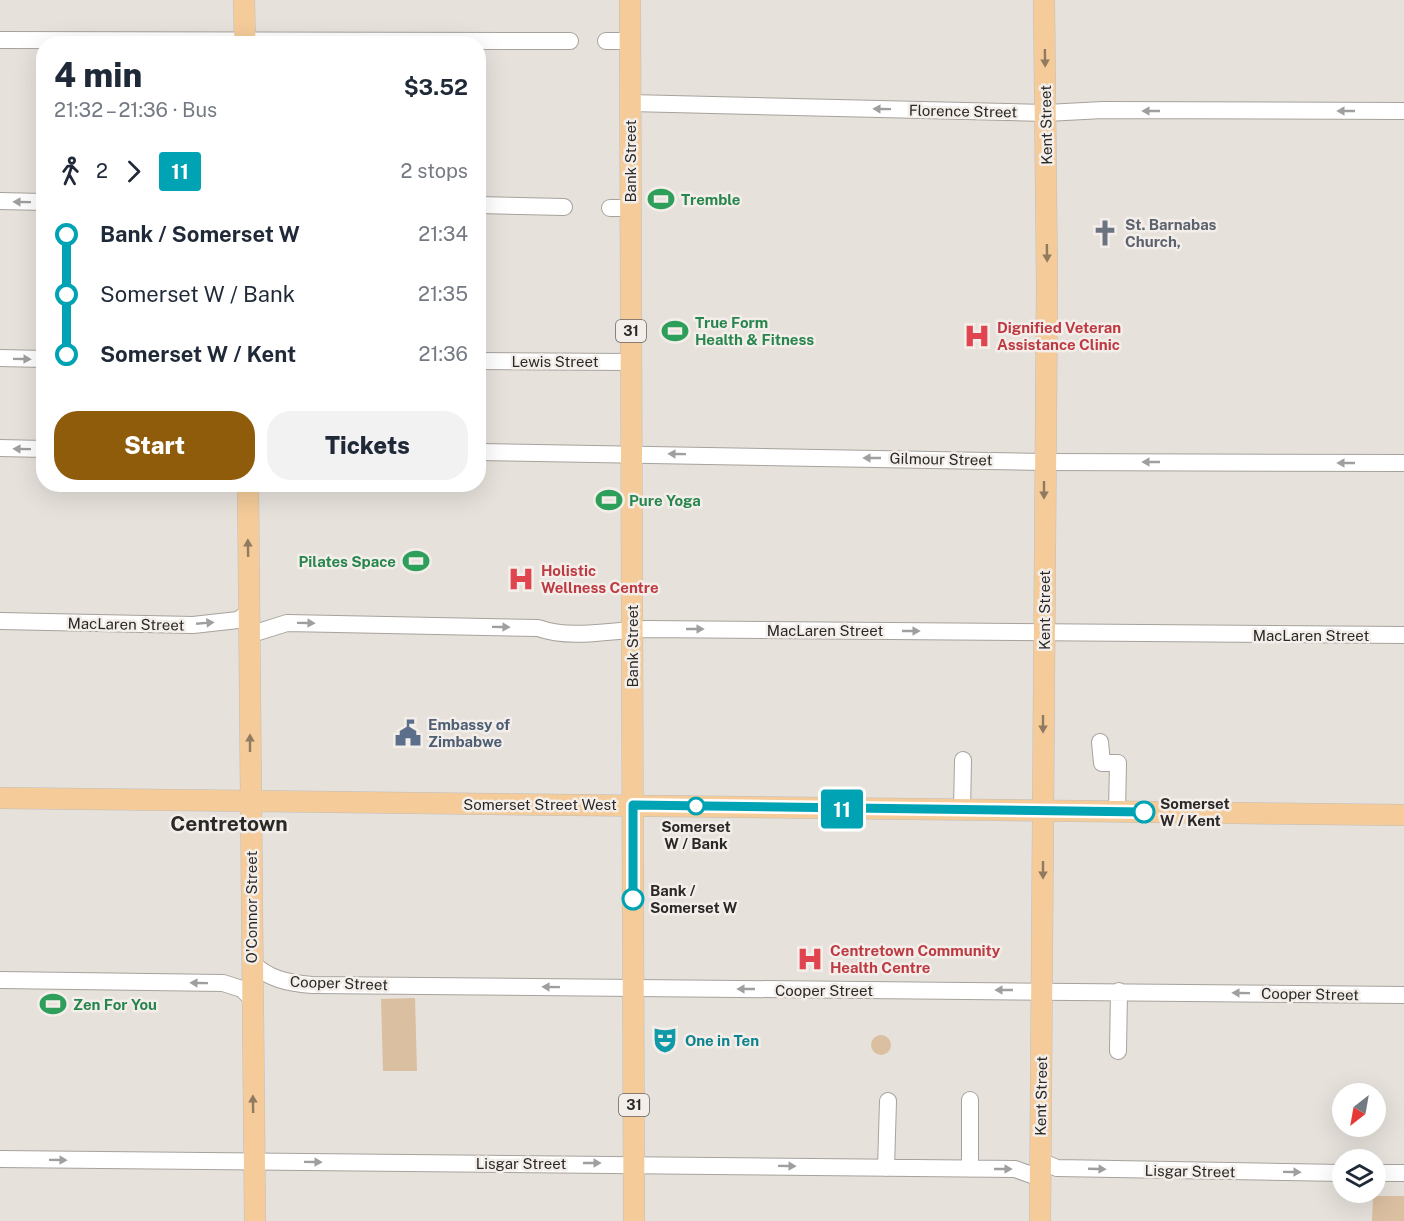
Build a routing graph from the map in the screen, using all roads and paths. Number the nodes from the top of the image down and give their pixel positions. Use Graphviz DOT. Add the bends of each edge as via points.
graph roads {
  1 [pos="244,0"];
  2 [pos="630,0"];
  3 [pos="1044,0"];
  4 [pos="244,36"];
  5 [pos="0,40"];
  6 [pos="36,40"];
  7 [pos="486,41"];
  8 [pos="570,41"];
  9 [pos="606,41"];
  10 [pos="630,41"];
  11 [pos="630,103"];
  12 [pos="1404,111"];
  13 [pos="1046,113"];
  14 [pos="0,201"];
  15 [pos="36,202"];
  16 [pos="486,205"];
  17 [pos="564,207"];
  18 [pos="0,358"];
  19 [pos="36,359"];
  20 [pos="486,361"];
  21 [pos="631,362"];
  22 [pos="0,448"];
  23 [pos="36,449"];
  24 [pos="486,452"];
  25 [pos="632,454"];
  26 [pos="1045,462"];
  27 [pos="1404,463"];
  28 [pos="248,492"];
  29 [pos="249,612"];
  30 [pos="0,621"];
  31 [pos="632,630"];
  32 [pos="1044,632"];
  33 [pos="249,634"];
  34 [pos="1404,635"];
  35 [pos="1100,742"];
  36 [pos="963,760"];
  37 [pos="0,798"];
  38 [pos="250,802"];
  39 [pos="633,805"];
  40 [pos="962,811"];
  41 [pos="1043,812"];
  42 [pos="1117,812"];
  43 [pos="1404,815"];
  44 [pos="251,962"];
  45 [pos="0,980"];
  46 [pos="634,989"];
  47 [pos="1043,990"];
  48 [pos="1119,991"];
  49 [pos="1404,995"];
  50 [pos="252,999"];
  51 [pos="1118,1051"];
  52 [pos="888,1101"];
  53 [pos="970,1101"];
  54 [pos="0,1159"];
  55 [pos="254,1162"];
  56 [pos="634,1164"];
  57 [pos="886,1168"];
  58 [pos="970,1169"];
  59 [pos="1040,1169"];
  60 [pos="1332,1173"];
  61 [pos="1386,1173"];
  62 [pos="1404,1173"];
  63 [pos="255,1221"];
  64 [pos="634,1221"];
  65 [pos="1040,1221"];
  1 -- 4 [label="main road"];
  2 -- 10 [label="main road, Bank Street / 31"];
  3 -- 13 [label="main road, Kent Street, one-way"];
  5 -- 6 [label="street"];
  7 -- 8 [label="street"];
  9 -- 10 [label="street"];
  10 -- 11 [label="main road, Bank Street / 31"];
  13 -- 11 [label="street, Florence Street, one-way"];
  11 -- 21 [label="main road, Bank Street / 31" via="620,208"];
  12 -- 13 [label="street, Florence Street, one-way"];
  13 -- 26 [label="main road, Kent Street, one-way"];
  15 -- 14 [label="street, one-way"];
  16 -- 17 [label="street"];
  18 -- 19 [label="street, one-way"];
  20 -- 21 [label="street, Lewis Street"];
  21 -- 25 [label="main road, Bank Street / 31"];
  23 -- 22 [label="street, one-way"];
  24 -- 25 [label="street, Gilmour Street"];
  26 -- 25 [label="street, Gilmour Street, one-way"];
  25 -- 31 [label="main road, Bank Street / 31"];
  27 -- 26 [label="street, Gilmour Street, one-way"];
  26 -- 32 [label="main road, Kent Street, one-way"];
  29 -- 28 [label="main road, O'Connor Street, one-way"];
  30 -- 29 [label="street, MacLaren Street, one-way" via="193,625 238,620"];
  29 -- 33 [label="main road, O'Connor Street"];
  31 -- 32 [label="street, MacLaren Street, one-way"];
  33 -- 31 [label="street, MacLaren Street, one-way" via="286,623 538,628 590,633"];
  31 -- 39 [label="main road, Bank Street / 31"];
  32 -- 34 [label="street, MacLaren Street"];
  32 -- 41 [label="main road, Kent Street, one-way"];
  38 -- 33 [label="main road, O'Connor Street, one-way"];
  35 -- 42 [label="street" via="1101,763 1118,763"];
  36 -- 40 [label="street"];
  37 -- 38 [label="main road, Somerset Street West"];
  38 -- 39 [label="main road, Somerset Street West"];
  38 -- 44 [label="main road, O'Connor Street"];
  39 -- 40 [label="main road, Somerset Street West"];
  39 -- 46 [label="main road, Bank Street / 31"];
  40 -- 41 [label="main road, Somerset Street West"];
  41 -- 42 [label="main road, Somerset Street West"];
  41 -- 47 [label="main road, Kent Street, one-way"];
  42 -- 43 [label="main road, Somerset Street West"];
  46 -- 44 [label="street, Cooper Street, one-way" via="302,984 265,975"];
  44 -- 50 [label="main road, O'Connor Street"];
  50 -- 45 [label="street, one-way" via="242,989 223,983"];
  47 -- 46 [label="street, Cooper Street, one-way"];
  46 -- 56 [label="main road, Bank Street / 31"];
  47 -- 48 [label="street, Cooper Street"];
  47 -- 59 [label="main road, Kent Street"];
  49 -- 48 [label="street, Cooper Street, one-way"];
  48 -- 51 [label="street"];
  55 -- 50 [label="main road, O'Connor Street, one-way"];
  52 -- 57 [label="street"];
  53 -- 58 [label="street"];
  54 -- 55 [label="street, Lisgar Street, one-way"];
  55 -- 56 [label="street, Lisgar Street, one-way"];
  55 -- 63 [label="main road, O'Connor Street"];
  56 -- 57 [label="street, Lisgar Street, one-way"];
  56 -- 64 [label="main road, Bank Street / 31"];
  57 -- 58 [label="street, Lisgar Street"];
  58 -- 59 [label="street, Lisgar Street, one-way"];
  59 -- 60 [label="street, Lisgar Street, one-way"];
  59 -- 65 [label="main road, Kent Street"];
  61 -- 62 [label="street"];
}
